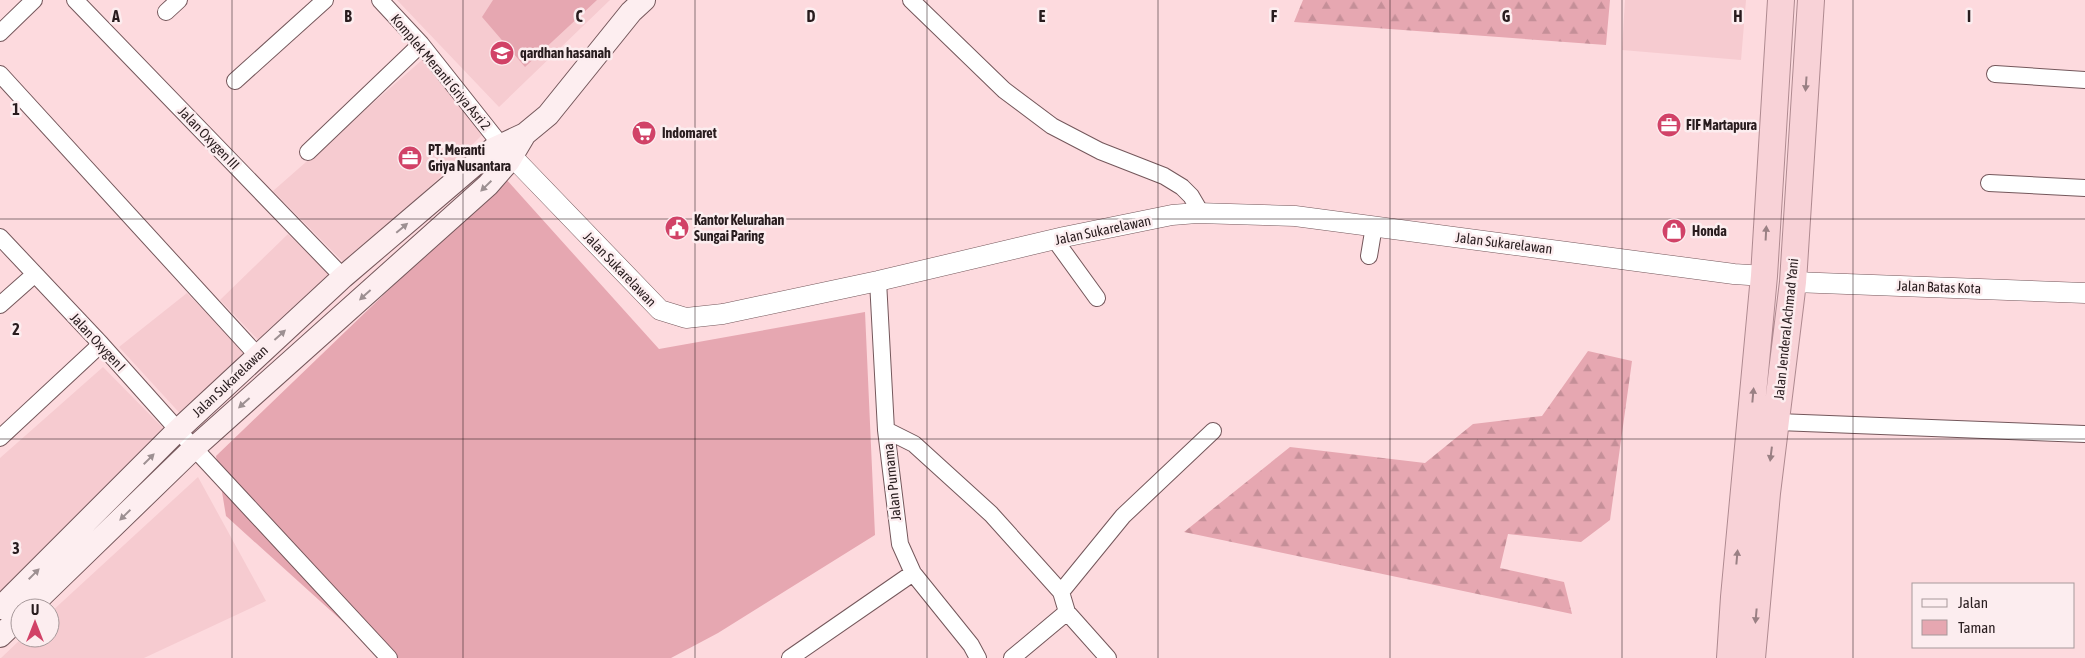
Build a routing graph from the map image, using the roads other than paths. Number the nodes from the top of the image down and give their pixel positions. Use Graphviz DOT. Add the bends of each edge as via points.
graph roads {
  1 [pos="34,0"];
  2 [pos="75,0"];
  3 [pos="179,0"];
  4 [pos="325,0"];
  5 [pos="380,0"];
  6 [pos="644,0"];
  7 [pos="1781,0"];
  8 [pos="1810,0"];
  9 [pos="916,1"];
  10 [pos="166,12"];
  11 [pos="0,33"];
  12 [pos="1778,42"];
  13 [pos="1809,43"];
  14 [pos="421,44"];
  15 [pos="0,74"];
  16 [pos="1995,74"];
  17 [pos="2085,80"];
  18 [pos="235,81"];
  19 [pos="506,151"];
  20 [pos="308,152"];
  21 [pos="1989,183"];
  22 [pos="2085,188"];
  23 [pos="1201,213"];
  24 [pos="1374,226"];
  25 [pos="0,237"];
  26 [pos="1055,240"];
  27 [pos="1369,256"];
  28 [pos="35,274"];
  29 [pos="1764,276"];
  30 [pos="343,277"];
  31 [pos="878,282"];
  32 [pos="1793,282"];
  33 [pos="2085,293"];
  34 [pos="1097,298"];
  35 [pos="0,305"];
  36 [pos="101,344"];
  37 [pos="258,355"];
  38 [pos="1775,422"];
  39 [pos="178,430"];
  40 [pos="886,430"];
  41 [pos="1213,431"];
  42 [pos="2085,434"];
  43 [pos="0,438"];
  44 [pos="194,448"];
  45 [pos="913,573"];
  46 [pos="1061,592"];
  47 [pos="39,598"];
  48 [pos="0,608"];
  49 [pos="1067,612"];
  50 [pos="10,626"];
  51 [pos="0,636"];
  52 [pos="389,658"];
  53 [pos="790,658"];
  54 [pos="978,658"];
  55 [pos="1012,658"];
  56 [pos="1108,658"];
  57 [pos="1730,658"];
  58 [pos="1752,658"];
  1 -- 11 [label="street"];
  2 -- 30 [label="street, Jalan Oxygen III"];
  3 -- 10 [label="street"];
  4 -- 18 [label="street"];
  5 -- 14 [label="street, Komplek Meranti Griya Asri 2"];
  6 -- 19 [label="main road, Jalan Sukarelawan" via="548,115"];
  7 -- 12 [label="highway, Jalan Jenderal Achmad Yani"];
  8 -- 13 [label="highway, Jalan Jenderal Achmad Yani"];
  9 -- 23 [label="street" via="1004,90 1045,122 1075,140 1164,176 1191,196"];
  12 -- 13 [label="highway"];
  29 -- 12 [label="highway, Jalan Jenderal Achmad Yani, one-way"];
  13 -- 32 [label="highway, Jalan Jenderal Achmad Yani, one-way"];
  14 -- 19 [label="street, Komplek Meranti Griya Asri 2"];
  14 -- 20 [label="street"];
  15 -- 37 [label="street"];
  16 -- 17 [label="street"];
  30 -- 19 [label="main road, Jalan Sukarelawan, one-way" via="493,149"];
  19 -- 31 [label="street, Jalan Sukarelawan" via="660,310 686,318 723,314"];
  19 -- 44 [label="main road, Jalan Sukarelawan, one-way" via="488,185"];
  21 -- 22 [label="street"];
  23 -- 24 [label="street, Jalan Sukarelawan" via="1294,216"];
  23 -- 26 [label="street, Jalan Sukarelawan"];
  24 -- 27 [label="street"];
  24 -- 29 [label="street, Jalan Sukarelawan"];
  25 -- 28 [label="street, Jalan Oxygen I"];
  26 -- 31 [label="street, Jalan Sukarelawan"];
  26 -- 34 [label="street"];
  28 -- 35 [label="street"];
  28 -- 36 [label="street, Jalan Oxygen I"];
  57 -- 29 [label="highway, Jalan Jenderal Achmad Yani, one-way"];
  37 -- 30 [label="main road, Jalan Sukarelawan, one-way"];
  31 -- 40 [label="street, Jalan Purnama"];
  32 -- 33 [label="street, Jalan Batas Kota"];
  32 -- 38 [label="highway, Jalan Jenderal Achmad Yani"];
  36 -- 39 [label="street, Jalan Oxygen I"];
  36 -- 43 [label="street"];
  37 -- 39 [label="main road, Jalan Sukarelawan"];
  38 -- 42 [label="street"];
  38 -- 58 [label="highway, Jalan Jenderal Achmad Yani, one-way"];
  39 -- 44 [label="street, Jalan Oxygen I"];
  48 -- 39 [label="main road, Jalan Sukarelawan, one-way"];
  40 -- 45 [label="street, Jalan Purnama" via="900,544"];
  40 -- 46 [label="street" via="914,444 991,514"];
  41 -- 46 [label="street" via="1123,516"];
  44 -- 47 [label="main road, Jalan Sukarelawan, one-way"];
  44 -- 52 [label="street, Jalan Oxygen I"];
  45 -- 53 [label="street"];
  45 -- 54 [label="street, Jalan Purnama"];
  46 -- 49 [label="street"];
  49 -- 55 [label="street"];
  49 -- 56 [label="street"];
  50 -- 51 [label="main road"];
}
